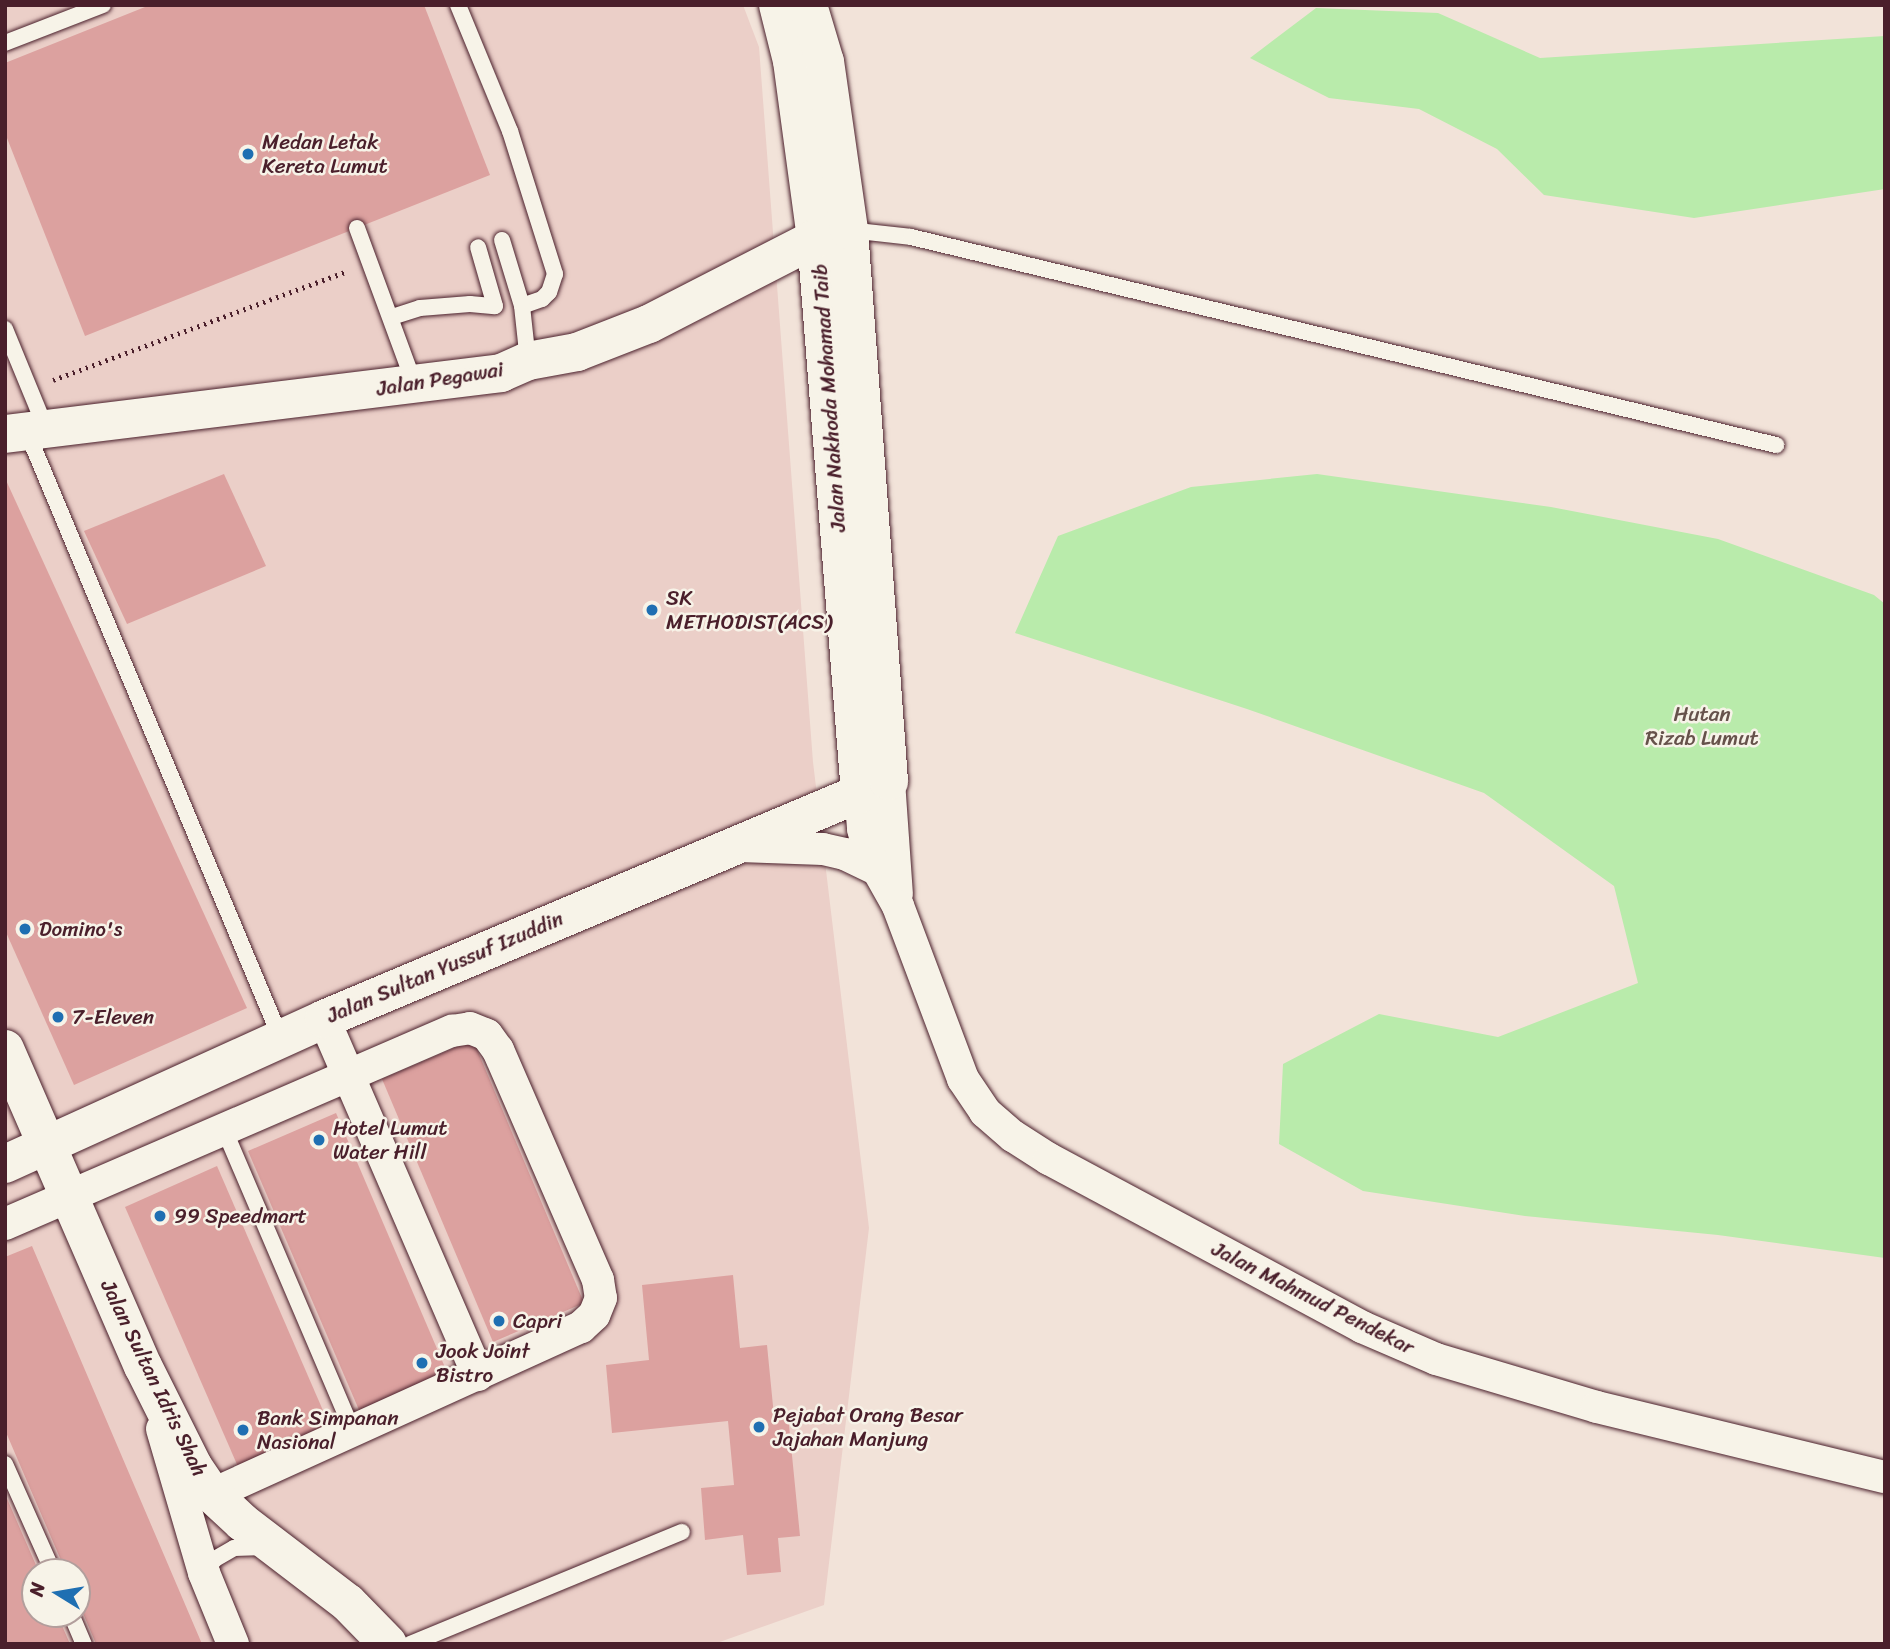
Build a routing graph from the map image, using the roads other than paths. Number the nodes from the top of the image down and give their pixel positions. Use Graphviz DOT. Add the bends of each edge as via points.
graph roads {
  1 [pos="103,5"];
  2 [pos="458,5"];
  3 [pos="778,5"];
  4 [pos="807,5"];
  5 [pos="5,43"];
  6 [pos="357,228"];
  7 [pos="833,234"];
  8 [pos="502,240"];
  9 [pos="478,247"];
  10 [pos="523,306"];
  11 [pos="392,317"];
  12 [pos="5,329"];
  13 [pos="528,361"];
  14 [pos="415,384"];
  15 [pos="26,432"];
  16 [pos="1776,445"];
  17 [pos="874,787"];
  18 [pos="729,847"];
  19 [pos="878,870"];
  20 [pos="898,906"];
  21 [pos="324,1019"];
  22 [pos="281,1039"];
  23 [pos="5,1049"];
  24 [pos="347,1076"];
  25 [pos="224,1129"];
  26 [pos="48,1144"];
  27 [pos="5,1164"];
  28 [pos="69,1196"];
  29 [pos="5,1223"];
  30 [pos="143,1366"];
  31 [pos="478,1374"];
  32 [pos="352,1432"];
  33 [pos="5,1464"];
  34 [pos="1885,1477"];
  35 [pos="212,1494"];
  36 [pos="681,1532"];
  37 [pos="271,1547"];
  38 [pos="46,1558"];
  39 [pos="204,1573"];
  40 [pos="233,1644"];
  41 [pos="388,1644"];
  42 [pos="410,1644"];
  1 -- 5 [label="lane"];
  2 -- 10 [label="lane" via="510,131 555,274 549,292"];
  3 -- 7 [label="street, Jalan Nakhoda Mohamad Taib"];
  4 -- 7 [label="street, Jalan Nakhoda Mohamad Taib" via="825,62"];
  6 -- 11 [label="lane"];
  7 -- 13 [label="street, Jalan Pegawai" via="649,324 577,352"];
  7 -- 16 [label="lane" via="911,237"];
  7 -- 17 [label="street, Jalan Nakhoda Mohamad Taib"];
  8 -- 10 [label="lane"];
  9 -- 11 [label="lane" via="495,306 420,308"];
  10 -- 13 [label="lane"];
  11 -- 14 [label="lane"];
  12 -- 15 [label="lane" via="29,389"];
  13 -- 14 [label="street, Jalan Pegawai" via="501,373"];
  14 -- 15 [label="street, Jalan Pegawai"];
  15 -- 22 [label="lane"];
  17 -- 18 [label="street, Jalan Sultan Yussuf Izuddin"];
  17 -- 19 [label="street, Jalan Mahmud Pendekar" via="863,829"];
  17 -- 20 [label="street, Jalan Mahmud Pendekar"];
  18 -- 19 [label="street" via="823,849"];
  18 -- 21 [label="street, Jalan Sultan Yussuf Izuddin"];
  19 -- 20 [label="street, Jalan Mahmud Pendekar"];
  20 -- 34 [label="street, Jalan Mahmud Pendekar" via="963,1079 985,1112 1048,1160 1362,1327 1436,1359 1597,1407"];
  21 -- 22 [label="street, Jalan Sultan Yussuf Izuddin"];
  21 -- 24 [label="street"];
  22 -- 26 [label="street, Jalan Sultan Yussuf Izuddin"];
  23 -- 26 [label="street, Jalan Sultan Idris Shah"];
  24 -- 25 [label="street"];
  24 -- 31 [label="street"];
  24 -- 31 [label="street" via="452,1031 470,1028 487,1035 504,1062 598,1280 601,1298 594,1315 581,1327"];
  25 -- 28 [label="street"];
  25 -- 32 [label="lane"];
  26 -- 27 [label="street, Jalan Sultan Yussuf Izuddin"];
  26 -- 28 [label="street, Jalan Sultan Idris Shah"];
  28 -- 29 [label="street"];
  28 -- 30 [label="street, Jalan Sultan Idris Shah"];
  30 -- 35 [label="street, Jalan Sultan Idris Shah"];
  30 -- 39 [label="street"];
  31 -- 32 [label="street"];
  32 -- 35 [label="street"];
  33 -- 38 [label="lane"];
  35 -- 37 [label="street, Jalan Sultan Idris Shah"];
  36 -- 42 [label="lane"];
  37 -- 39 [label="lane" via="234,1548 215,1559"];
  37 -- 41 [label="street, Jalan Sultan Idris Shah" via="348,1603"];
  39 -- 40 [label="street"];
}
